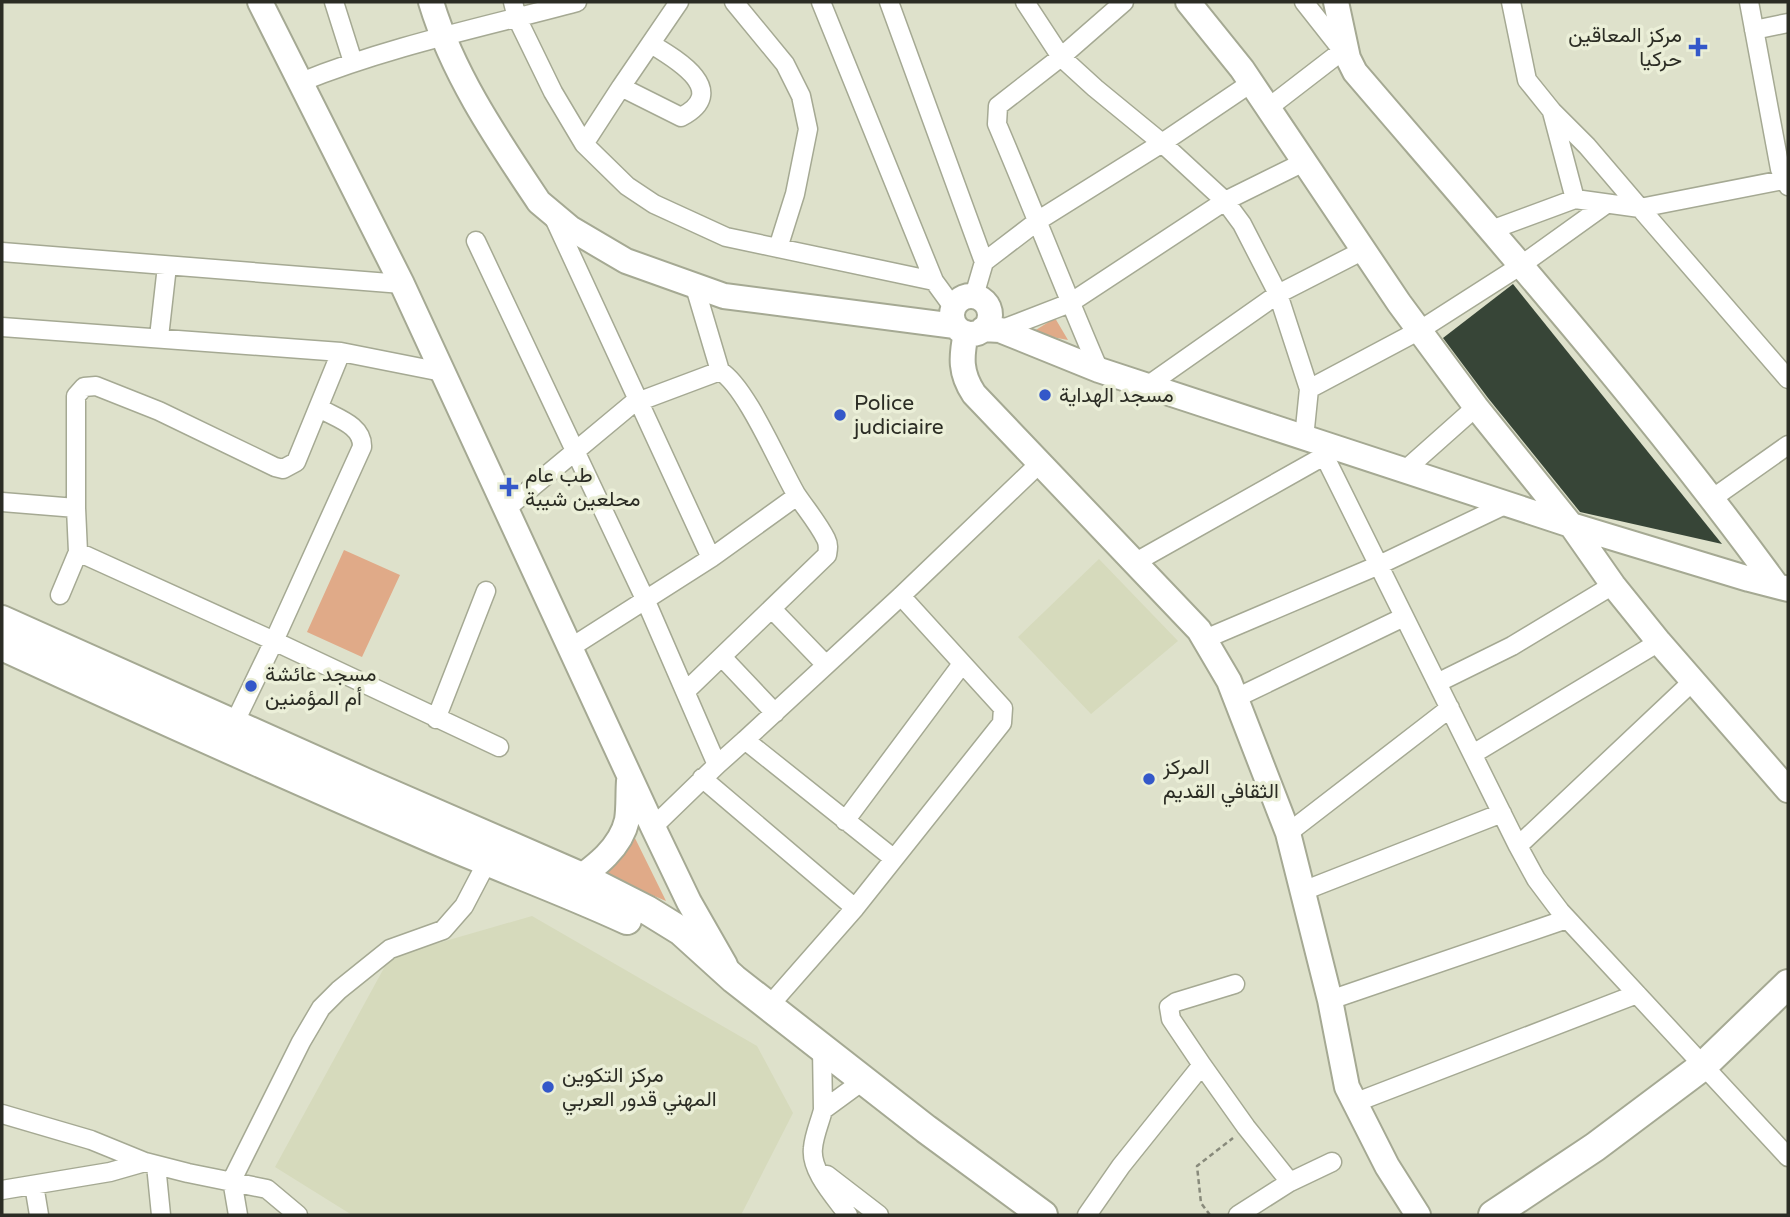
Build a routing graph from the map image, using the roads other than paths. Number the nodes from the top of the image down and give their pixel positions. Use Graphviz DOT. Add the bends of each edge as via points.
graph roads {
  1 [pos="260,2"];
  2 [pos="334,2"];
  3 [pos="432,2"];
  4 [pos="577,2"];
  5 [pos="679,2"];
  6 [pos="734,2"];
  7 [pos="821,2"];
  8 [pos="889,2"];
  9 [pos="1026,2"];
  10 [pos="1124,2"];
  11 [pos="1188,2"];
  12 [pos="1304,2"];
  13 [pos="1337,2"];
  14 [pos="1511,2"];
  15 [pos="1749,2"];
  16 [pos="515,10"];
  17 [pos="1788,23"];
  18 [pos="1754,30"];
  19 [pos="441,36"];
  20 [pos="651,44"];
  21 [pos="1345,55"];
  22 [pos="1061,57"];
  23 [pos="353,62"];
  24 [pos="301,82"];
  25 [pos="1251,83"];
  26 [pos="621,87"];
  27 [pos="1268,108"];
  28 [pos="1552,111"];
  29 [pos="1162,143"];
  30 [pos="584,144"];
  31 [pos="1304,162"];
  32 [pos="1787,182"];
  33 [pos="1576,200"];
  34 [pos="1225,201"];
  35 [pos="1605,205"];
  36 [pos="1640,208"];
  37 [pos="553,215"];
  38 [pos="1039,220"];
  39 [pos="1491,230"];
  40 [pos="476,240"];
  41 [pos="778,248"];
  42 [pos="1364,250"];
  43 [pos="2,251"];
  44 [pos="984,262"];
  45 [pos="166,266"];
  46 [pos="1520,266"];
  47 [pos="934,281"];
  48 [pos="402,284"];
  49 [pos="695,287"];
  50 [pos="1278,294"];
  51 [pos="1070,303"];
  52 [pos="972,320"];
  53 [pos="2,327"];
  54 [pos="1420,330"];
  55 [pos="159,337"];
  56 [pos="341,352"];
  57 [pos="1099,370"];
  58 [pos="720,371"];
  59 [pos="442,372"];
  60 [pos="1788,379"];
  61 [pos="1147,386"];
  62 [pos="1309,389"];
  63 [pos="638,401"];
  64 [pos="1476,407"];
  65 [pos="319,408"];
  66 [pos="1315,445"];
  67 [pos="1788,445"];
  68 [pos="577,450"];
  69 [pos="1040,463"];
  70 [pos="1404,471"];
  71 [pos="797,496"];
  72 [pos="1713,498"];
  73 [pos="2,502"];
  74 [pos="1507,504"];
  75 [pos="76,508"];
  76 [pos="507,508"];
  77 [pos="1571,525"];
  78 [pos="78,552"];
  79 [pos="711,558"];
  80 [pos="1134,563"];
  81 [pos="1379,565"];
  82 [pos="1613,585"];
  83 [pos="1783,587"];
  84 [pos="486,591"];
  85 [pos="60,595"];
  86 [pos="901,596"];
  87 [pos="645,599"];
  88 [pos="772,609"];
  89 [pos="1404,617"];
  90 [pos="2,621"];
  91 [pos="1205,639"];
  92 [pos="274,641"];
  93 [pos="1659,642"];
  94 [pos="2,646"];
  95 [pos="570,648"];
  96 [pos="722,657"];
  97 [pos="962,664"];
  98 [pos="826,665"];
  99 [pos="1692,682"];
  100 [pos="1437,683"];
  101 [pos="686,691"];
  102 [pos="1236,698"];
  103 [pos="1450,708"];
  104 [pos="775,713"];
  105 [pos="436,719"];
  106 [pos="228,735"];
  107 [pos="746,740"];
  108 [pos="499,747"];
  109 [pos="1473,754"];
  110 [pos="717,765"];
  111 [pos="629,777"];
  112 [pos="702,778"];
  113 [pos="1788,790"];
  114 [pos="360,794"];
  115 [pos="1502,813"];
  116 [pos="845,821"];
  117 [pos="653,827"];
  118 [pos="1288,834"];
  119 [pos="1518,846"];
  120 [pos="893,858"];
  121 [pos="487,862"];
  122 [pos="572,884"];
  123 [pos="1303,891"];
  124 [pos="855,908"];
  125 [pos="1567,919"];
  126 [pos="734,979"];
  127 [pos="1235,984"];
  128 [pos="1788,984"];
  129 [pos="1637,994"];
  130 [pos="1331,1000"];
  131 [pos="769,1006"];
  132 [pos="822,1048"];
  133 [pos="1202,1065"];
  134 [pos="1703,1066"];
  135 [pos="864,1080"];
  136 [pos="1354,1103"];
  137 [pos="823,1110"];
  138 [pos="2,1114"];
  139 [pos="1788,1157"];
  140 [pos="1332,1162"];
  141 [pos="150,1163"];
  142 [pos="816,1167"];
  143 [pos="232,1180"];
  144 [pos="1290,1182"];
  145 [pos="34,1185"];
  146 [pos="2,1190"];
  147 [pos="39,1215"];
  148 [pos="161,1215"];
  149 [pos="238,1215"];
  150 [pos="298,1215"];
  151 [pos="848,1215"];
  152 [pos="879,1215"];
  153 [pos="1043,1215"];
  154 [pos="1087,1215"];
  155 [pos="1238,1215"];
  156 [pos="1418,1215"];
  157 [pos="1493,1215"];
  1 -- 24 [label="street"];
  2 -- 23 [label="street"];
  3 -- 19 [label="street"];
  4 -- 16 [label="street"];
  5 -- 20 [label="street"];
  6 -- 41 [label="street" via="785,64 801,96 808,129"];
  7 -- 47 [label="street"];
  8 -- 44 [label="street"];
  9 -- 22 [label="street"];
  10 -- 22 [label="street"];
  11 -- 25 [label="street"];
  12 -- 21 [label="street"];
  13 -- 21 [label="street"];
  14 -- 28 [label="street" via="1527,80"];
  15 -- 18 [label="street"];
  16 -- 19 [label="street"];
  16 -- 30 [label="street" via="553,92"];
  17 -- 18 [label="street"];
  18 -- 32 [label="street"];
  19 -- 23 [label="street"];
  19 -- 37 [label="street" via="475,102 539,202"];
  20 -- 26 [label="street"];
  20 -- 26 [label="street" via="693,74 701,89 699,101 681,117"];
  21 -- 27 [label="street"];
  21 -- 39 [label="street"];
  22 -- 29 [label="street"];
  22 -- 38 [label="street" via="998,106 996,115"];
  23 -- 24 [label="street"];
  24 -- 48 [label="street"];
  25 -- 27 [label="street"];
  25 -- 29 [label="street"];
  26 -- 30 [label="street"];
  27 -- 31 [label="street"];
  28 -- 33 [label="street"];
  28 -- 36 [label="street"];
  29 -- 34 [label="street"];
  29 -- 38 [label="street"];
  30 -- 41 [label="street" via="627,186 654,204 726,237"];
  31 -- 34 [label="street"];
  31 -- 42 [label="street"];
  32 -- 36 [label="street"];
  33 -- 35 [label="street"];
  33 -- 39 [label="street"];
  34 -- 50 [label="street"];
  34 -- 51 [label="street"];
  35 -- 36 [label="street"];
  35 -- 46 [label="street"];
  36 -- 60 [label="street"];
  37 -- 49 [label="street" via="626,261"];
  37 -- 63 [label="street"];
  38 -- 44 [label="street"];
  38 -- 51 [label="street"];
  39 -- 46 [label="street"];
  40 -- 68 [label="street"];
  41 -- 47 [label="street"];
  42 -- 50 [label="street"];
  42 -- 54 [label="street"];
  43 -- 45 [label="street"];
  44 -- 52 [label="street"];
  45 -- 48 [label="street"];
  45 -- 55 [label="street"];
  46 -- 54 [label="street"];
  46 -- 72 [label="street"];
  47 -- 52 [label="street"];
  48 -- 59 [label="street"];
  49 -- 52 [label="street" via="724,296"];
  49 -- 58 [label="street"];
  50 -- 61 [label="street"];
  50 -- 62 [label="street"];
  51 -- 52 [label="street"];
  51 -- 57 [label="street"];
  52 -- 57 [label="street"];
  52 -- 69 [label="street" via="961,356 967,384"];
  53 -- 55 [label="street"];
  54 -- 62 [label="street"];
  54 -- 64 [label="street"];
  55 -- 56 [label="street"];
  56 -- 59 [label="street"];
  56 -- 65 [label="street"];
  57 -- 61 [label="street"];
  58 -- 63 [label="street"];
  58 -- 71 [label="street" via="730,377 750,408"];
  59 -- 76 [label="street"];
  61 -- 66 [label="street"];
  62 -- 66 [label="street"];
  63 -- 68 [label="street"];
  63 -- 79 [label="street"];
  64 -- 70 [label="street"];
  64 -- 77 [label="street"];
  65 -- 75 [label="street" via="296,462 284,469 159,411 96,386 84,387 76,396"];
  65 -- 92 [label="street" via="355,428 362,447"];
  66 -- 70 [label="street"];
  66 -- 80 [label="street"];
  66 -- 81 [label="street"];
  67 -- 72 [label="street"];
  68 -- 76 [label="street"];
  68 -- 87 [label="street"];
  69 -- 80 [label="street"];
  69 -- 86 [label="street"];
  70 -- 74 [label="street"];
  71 -- 79 [label="street"];
  71 -- 88 [label="street" via="825,538 827,555"];
  72 -- 83 [label="street"];
  73 -- 75 [label="street"];
  74 -- 77 [label="street"];
  74 -- 81 [label="street"];
  75 -- 78 [label="street"];
  76 -- 95 [label="street"];
  77 -- 82 [label="street"];
  77 -- 83 [label="street"];
  78 -- 85 [label="street"];
  78 -- 92 [label="street"];
  79 -- 87 [label="street"];
  80 -- 91 [label="street"];
  81 -- 89 [label="street"];
  81 -- 91 [label="street"];
  82 -- 93 [label="street"];
  82 -- 100 [label="street" via="1512,646"];
  84 -- 105 [label="street"];
  86 -- 97 [label="street"];
  86 -- 98 [label="street"];
  87 -- 95 [label="street"];
  87 -- 101 [label="street"];
  88 -- 96 [label="street"];
  88 -- 98 [label="street"];
  89 -- 100 [label="street"];
  89 -- 102 [label="street"];
  90 -- 106 [label="main road"];
  91 -- 102 [label="street"];
  92 -- 105 [label="street"];
  92 -- 106 [label="street"];
  93 -- 99 [label="street"];
  93 -- 109 [label="street"];
  94 -- 106 [label="main road"];
  95 -- 111 [label="street"];
  96 -- 101 [label="street"];
  96 -- 104 [label="street"];
  97 -- 116 [label="street"];
  97 -- 120 [label="street" via="1003,708 1002,723"];
  98 -- 104 [label="street"];
  99 -- 113 [label="street"];
  99 -- 119 [label="street"];
  100 -- 103 [label="street"];
  101 -- 110 [label="street"];
  102 -- 118 [label="street"];
  103 -- 109 [label="street"];
  103 -- 118 [label="street"];
  104 -- 107 [label="street"];
  105 -- 108 [label="street"];
  106 -- 114 [label="main road"];
  107 -- 110 [label="street"];
  107 -- 116 [label="street"];
  109 -- 115 [label="street"];
  110 -- 112 [label="street"];
  111 -- 117 [label="street"];
  111 -- 122 [label="street" via="623,830 607,855"];
  112 -- 117 [label="street"];
  112 -- 124 [label="street"];
  114 -- 121 [label="main road"];
  114 -- 122 [label="main road"];
  115 -- 119 [label="street"];
  115 -- 123 [label="street"];
  116 -- 120 [label="street"];
  117 -- 126 [label="street" via="689,902"];
  118 -- 123 [label="street"];
  119 -- 125 [label="street"];
  120 -- 124 [label="street"];
  121 -- 122 [label="main road"];
  121 -- 143 [label="street" via="464,906 443,930 390,949 321,1008"];
  122 -- 126 [label="main road" via="648,910 681,931"];
  123 -- 130 [label="street"];
  124 -- 131 [label="street"];
  125 -- 129 [label="street"];
  125 -- 130 [label="street"];
  126 -- 131 [label="main road"];
  127 -- 133 [label="street" via="1169,1007 1168,1013"];
  128 -- 134 [label="main road"];
  129 -- 134 [label="street"];
  129 -- 136 [label="street"];
  130 -- 136 [label="street"];
  131 -- 132 [label="main road"];
  132 -- 135 [label="main road"];
  132 -- 137 [label="street"];
  133 -- 144 [label="street"];
  133 -- 154 [label="street"];
  134 -- 139 [label="street"];
  134 -- 157 [label="main road" via="1595,1147"];
  135 -- 137 [label="street"];
  135 -- 153 [label="main road"];
  136 -- 156 [label="street"];
  137 -- 142 [label="street" via="813,1148"];
  138 -- 141 [label="street" via="92,1140"];
  140 -- 144 [label="street"];
  141 -- 143 [label="street"];
  141 -- 145 [label="street"];
  141 -- 148 [label="street"];
  142 -- 151 [label="street"];
  142 -- 152 [label="street"];
  143 -- 149 [label="street"];
  143 -- 150 [label="street" via="267,1189"];
  144 -- 155 [label="street"];
  145 -- 146 [label="street"];
  145 -- 147 [label="street"];
}
